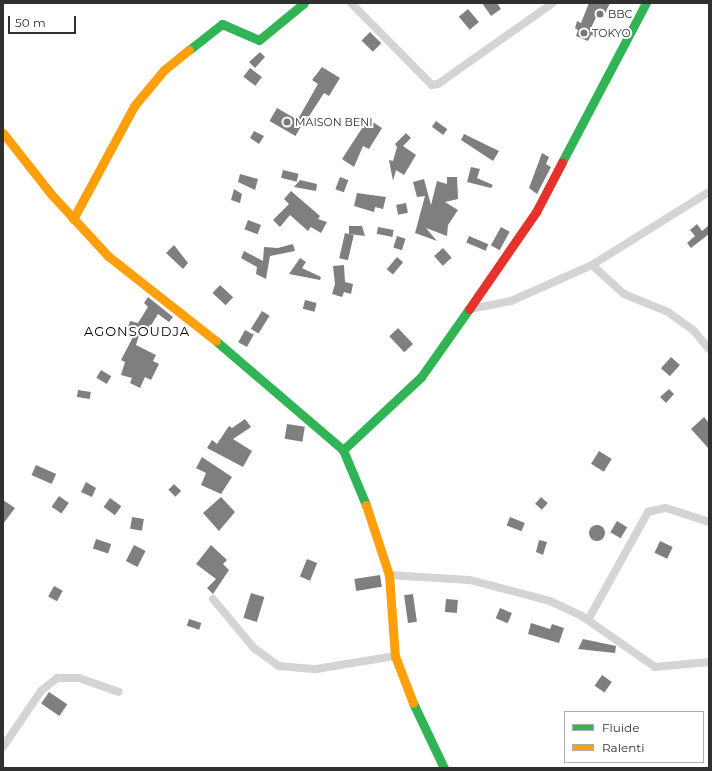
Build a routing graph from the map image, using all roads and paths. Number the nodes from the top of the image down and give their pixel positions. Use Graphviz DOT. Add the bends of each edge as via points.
graph roads {
  1 [pos="304,3"];
  2 [pos="352,3"];
  3 [pos="553,3"];
  4 [pos="646,3"];
  5 [pos="3,133"];
  6 [pos="709,192"];
  7 [pos="73,219"];
  8 [pos="592,265"];
  9 [pos="470,309"];
  10 [pos="709,349"];
  11 [pos="343,450"];
  12 [pos="709,522"];
  13 [pos="388,575"];
  14 [pos="213,599"];
  15 [pos="588,620"];
  16 [pos="395,656"];
  17 [pos="709,662"];
  18 [pos="119,692"];
  19 [pos="3,747"];
  20 [pos="444,768"];
  1 -- 7 [label="street" via="259,40 251,39 231,25 222,24 164,70 134,106"];
  2 -- 3 [label="street" via="432,85 438,84"];
  4 -- 9 [label="street" via="536,212"];
  5 -- 7 [label="street"];
  6 -- 8 [label="street"];
  7 -- 11 [label="street" via="108,256 242,361"];
  8 -- 9 [label="street" via="511,301"];
  8 -- 10 [label="street" via="624,294 668,312 694,331"];
  9 -- 11 [label="street" via="421,377"];
  11 -- 13 [label="street" via="356,475"];
  12 -- 15 [label="street" via="666,508 648,512"];
  13 -- 15 [label="street" via="470,580 498,586 550,601"];
  13 -- 16 [label="street"];
  14 -- 16 [label="street" via="254,648 279,666 316,669"];
  15 -- 17 [label="street" via="655,667"];
  16 -- 20 [label="street" via="412,707"];
  18 -- 19 [label="street" via="79,678 57,678 41,691"];
}
